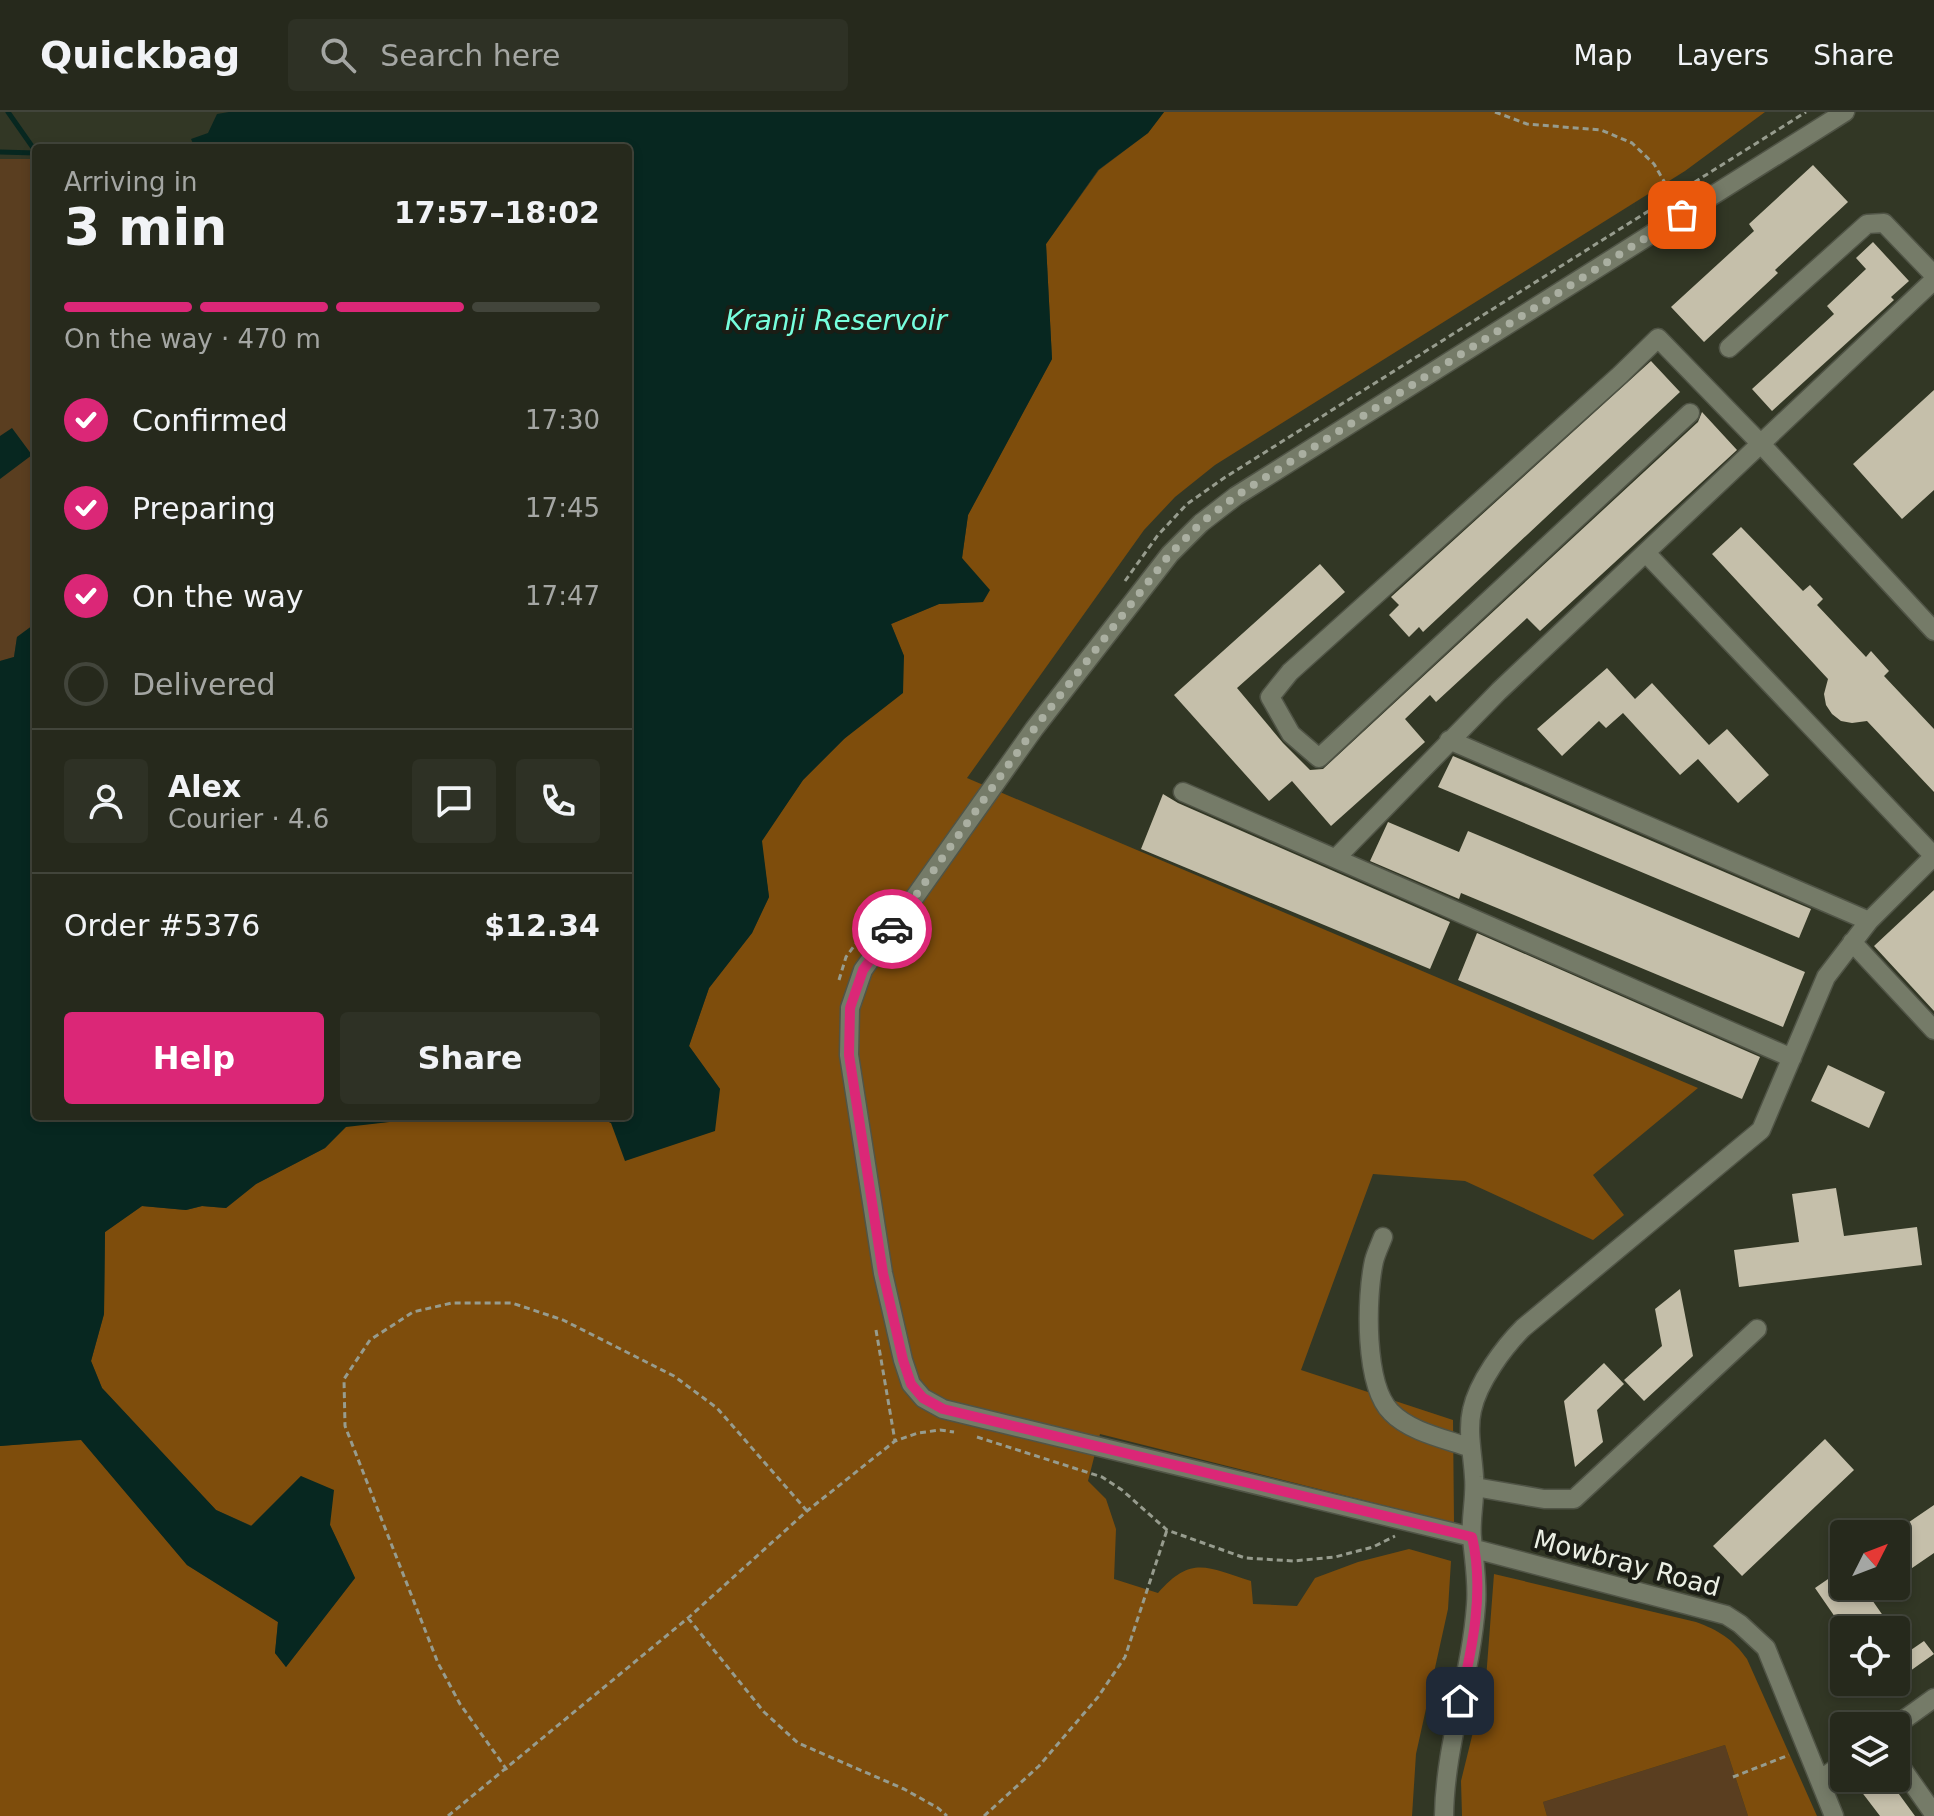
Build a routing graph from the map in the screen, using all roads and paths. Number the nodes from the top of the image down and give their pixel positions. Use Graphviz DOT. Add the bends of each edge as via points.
graph roads {
  1 [pos="1495,112"];
  2 [pos="1806,112"];
  3 [pos="1845,112"];
  4 [pos="1672,195"];
  5 [pos="1934,278"];
  6 [pos="1729,348"];
  7 [pos="1690,413"];
  8 [pos="1761,444"];
  9 [pos="1646,553"];
  10 [pos="1120,586"];
  11 [pos="1934,631"];
  12 [pos="1449,740"];
  13 [pos="1183,792"];
  14 [pos="1337,857"];
  15 [pos="894,893"];
  16 [pos="1869,921"];
  17 [pos="1852,942"];
  18 [pos="839,980"];
  19 [pos="1934,1030"];
  20 [pos="1792,1058"];
  21 [pos="1383,1237"];
  22 [pos="874,1317"];
  23 [pos="1757,1329"];
  24 [pos="962,1432"];
  25 [pos="976,1437"];
  26 [pos="895,1441"];
  27 [pos="1471,1448"];
  28 [pos="1475,1487"];
  29 [pos="807,1511"];
  30 [pos="1420,1523"];
  31 [pos="1167,1530"];
  32 [pos="1473,1543"];
  33 [pos="688,1618"];
  34 [pos="1934,1698"];
  35 [pos="1910,1715"];
  36 [pos="1800,1751"];
  37 [pos="507,1770"];
  38 [pos="1830,1773"];
  39 [pos="1733,1777"];
  40 [pos="1821,1779"];
  41 [pos="1910,1780"];
  42 [pos="1934,1814"];
  43 [pos="448,1816"];
  44 [pos="947,1816"];
  45 [pos="984,1816"];
  46 [pos="1444,1816"];
  47 [pos="1834,1816"];
  1 -- 4 [label="path" via="1527,124 1601,130 1632,143 1654,164"];
  2 -- 4 [label="path"];
  3 -- 30 [label="street, Mowbray Road" via="1249,487 1201,523 1170,554 1034,729 863,970 850,1008 849,1055 883,1273 903,1360 911,1384 923,1398 943,1409"];
  4 -- 10 [label="path" via="1187,504"];
  5 -- 6 [label="street" via="1884,223 1867,224"];
  5 -- 8 [label="street"];
  7 -- 8 [label="street" via="1319,758 1291,734 1270,697 1290,672 1658,338"];
  8 -- 9 [label="street"];
  8 -- 11 [label="street"];
  9 -- 12 [label="street"];
  9 -- 16 [label="street" via="1934,856"];
  12 -- 14 [label="street"];
  12 -- 16 [label="street"];
  13 -- 14 [label="street"];
  14 -- 20 [label="street"];
  15 -- 18 [label="path" via="846,957"];
  16 -- 17 [label="street"];
  17 -- 19 [label="street"];
  17 -- 20 [label="street" via="1826,977"];
  20 -- 27 [label="street" via="1761,1130 1506,1345 1472,1410"];
  21 -- 27 [label="street" via="1374,1261 1369,1326 1381,1396 1406,1422"];
  22 -- 26 [label="path"];
  23 -- 28 [label="street" via="1574,1499"];
  24 -- 26 [label="path" via="940,1430"];
  25 -- 31 [label="path" via="1102,1477"];
  26 -- 29 [label="path"];
  27 -- 28 [label="street"];
  28 -- 32 [label="street"];
  29 -- 33 [label="path"];
  29 -- 37 [label="path" via="717,1408 674,1376 563,1320 512,1303 452,1303 413,1312 370,1340 344,1379 345,1426 438,1663"];
  30 -- 31 [label="path" via="1373,1547 1293,1561 1245,1558"];
  30 -- 32 [label="street, Mowbray Road"];
  31 -- 45 [label="path" via="1125,1657 1039,1766"];
  32 -- 40 [label="street, Mowbray Road" via="1726,1615 1740,1624 1766,1648"];
  32 -- 46 [label="street" via="1474,1634 1444,1781"];
  33 -- 37 [label="path"];
  33 -- 44 [label="path" via="764,1712 798,1743 904,1789"];
  34 -- 35 [label="street"];
  36 -- 39 [label="path"];
  37 -- 43 [label="path"];
  38 -- 40 [label="street"];
  40 -- 47 [label="street, Mowbray Road"];
  41 -- 42 [label="street"];
}
